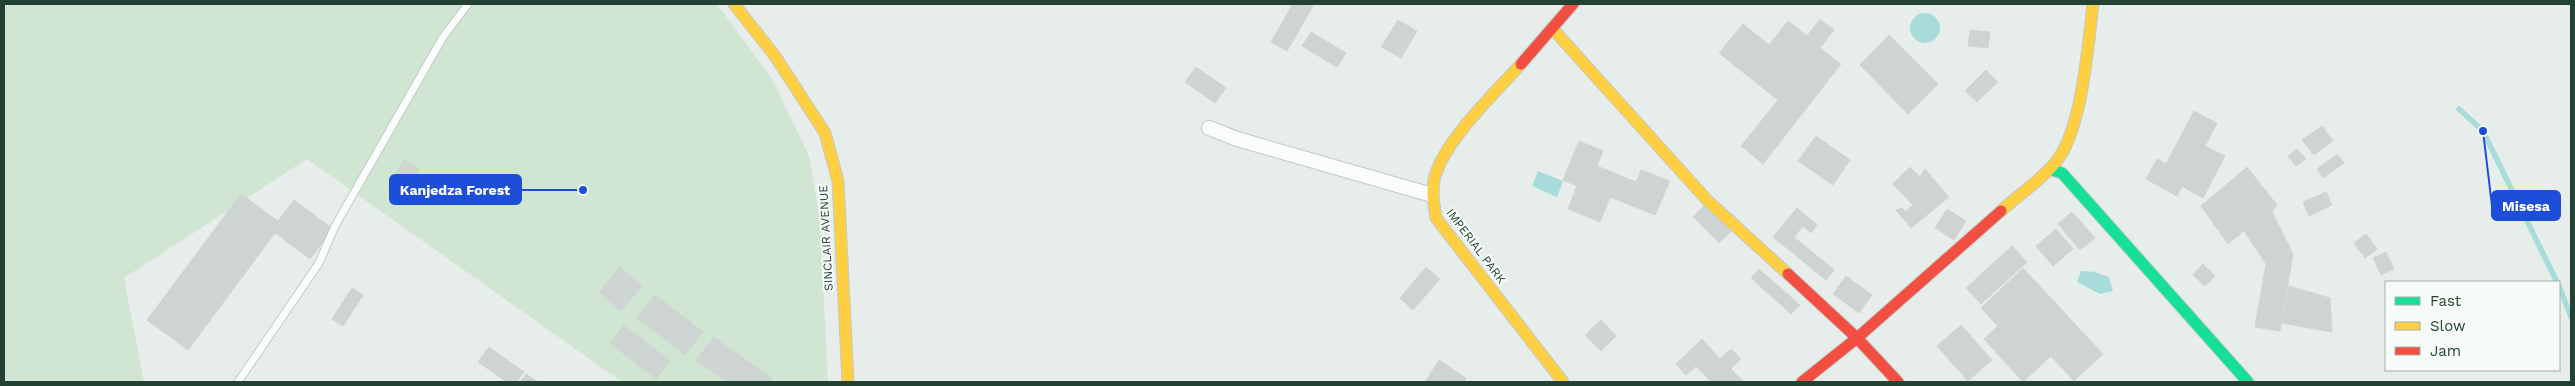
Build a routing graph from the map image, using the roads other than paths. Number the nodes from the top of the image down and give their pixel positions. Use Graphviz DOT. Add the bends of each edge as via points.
graph roads {
  1 [pos="468,4"];
  2 [pos="734,4"];
  3 [pos="1573,4"];
  4 [pos="2093,4"];
  5 [pos="1552,28"];
  6 [pos="1209,128"];
  7 [pos="2052,170"];
  8 [pos="1432,195"];
  9 [pos="1857,338"];
  10 [pos="238,382"];
  11 [pos="848,382"];
  12 [pos="1563,382"];
  13 [pos="1802,382"];
  14 [pos="1898,382"];
  15 [pos="2248,382"];
  1 -- 10 [label="lane" via="443,37 335,226 319,263"];
  2 -- 11 [label="street, SINCLAIR AVENUE" via="775,56 826,133 838,181"];
  3 -- 5 [label="street, IMPERIAL PARK"];
  4 -- 7 [label="street" via="2075,117"];
  5 -- 8 [label="street, IMPERIAL PARK" via="1460,133 1443,158 1435,176"];
  5 -- 9 [label="street" via="1707,200"];
  6 -- 8 [label="street"];
  7 -- 9 [label="street" via="2044,173"];
  7 -- 15 [label="street" via="2062,173"];
  8 -- 12 [label="street, IMPERIAL PARK" via="1436,218"];
  9 -- 13 [label="street"];
  9 -- 14 [label="street"];
}
